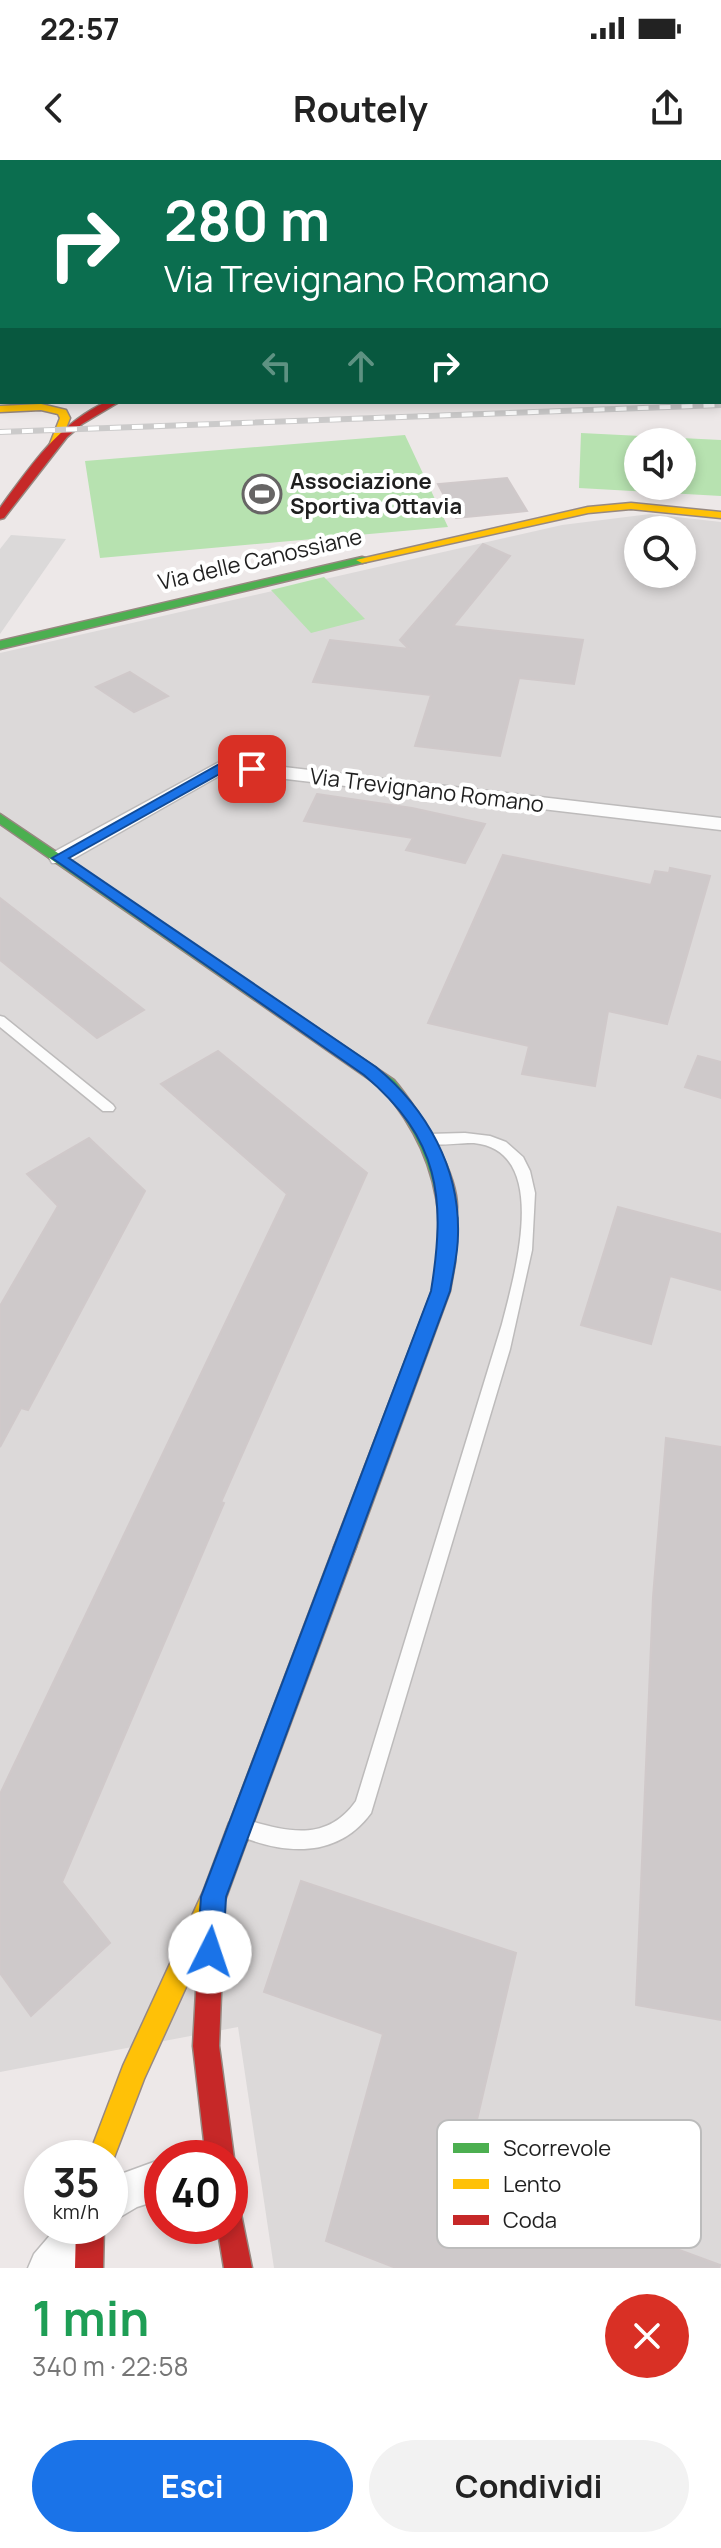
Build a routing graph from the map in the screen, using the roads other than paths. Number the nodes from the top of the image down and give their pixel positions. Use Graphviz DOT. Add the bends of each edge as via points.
graph roads {
  1 [pos="108,404"];
  2 [pos="0,409"];
  3 [pos="54,446"];
  4 [pos="721,515"];
  5 [pos="0,516"];
  6 [pos="0,645"];
  7 [pos="0,818"];
  8 [pos="721,824"];
  9 [pos="59,858"];
  10 [pos="0,1020"];
  11 [pos="108,1108"];
  12 [pos="428,1139"];
  13 [pos="239,1827"];
  14 [pos="214,1897"];
  15 [pos="109,2140"];
  16 [pos="218,2140"];
  17 [pos="71,2244"];
  18 [pos="88,2244"];
  19 [pos="234,2244"];
  20 [pos="48,2268"];
  21 [pos="89,2268"];
  22 [pos="238,2268"];
  1 -- 3 [label="street" via="91,410"];
  2 -- 3 [label="street" via="62,412 65,418"];
  3 -- 5 [label="street"];
  4 -- 6 [label="street, Via delle Canossiane" via="631,506 588,510"];
  7 -- 9 [label="street"];
  8 -- 9 [label="street, Via Trevignano Romano" via="223,766"];
  9 -- 12 [label="street" via="370,1071 405,1103"];
  10 -- 11 [label="lane"];
  12 -- 13 [label="street" via="448,1210 441,1291"];
  12 -- 13 [label="lane" via="492,1142 511,1151 522,1169 527,1229 511,1318 364,1806 350,1822 311,1839 289,1841"];
  13 -- 14 [label="street"];
  14 -- 15 [label="street" via="132,2075"];
  14 -- 16 [label="street" via="206,2046"];
  17 -- 20 [label="street"];
  18 -- 21 [label="street"];
  19 -- 22 [label="street"];
}
